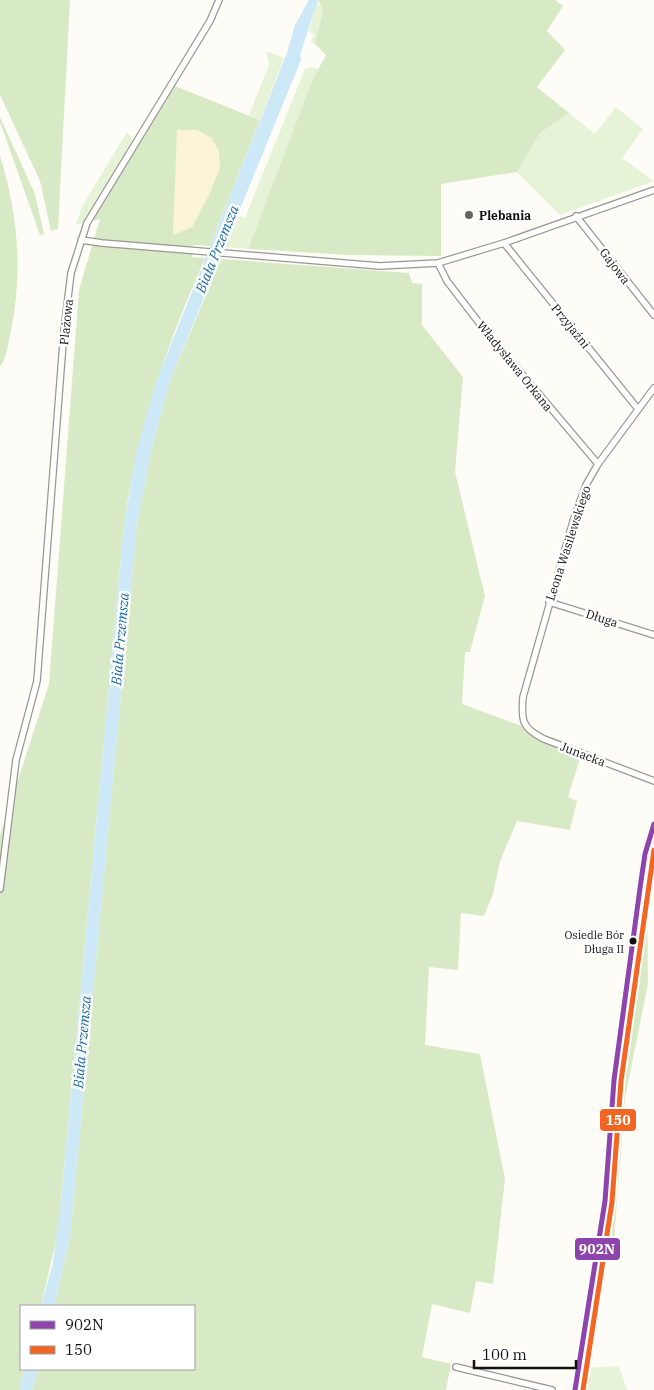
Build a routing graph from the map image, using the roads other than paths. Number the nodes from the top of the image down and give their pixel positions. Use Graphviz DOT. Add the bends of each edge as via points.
graph roads {
  1 [pos="219,0"];
  2 [pos="654,190"];
  3 [pos="576,216"];
  4 [pos="81,240"];
  5 [pos="504,243"];
  6 [pos="438,263"];
  7 [pos="654,315"];
  8 [pos="654,388"];
  9 [pos="648,396"];
  10 [pos="654,401"];
  11 [pos="638,409"];
  12 [pos="598,464"];
  13 [pos="549,602"];
  14 [pos="654,635"];
  15 [pos="522,717"];
  16 [pos="654,781"];
  17 [pos="654,824"];
  18 [pos="0,889"];
  19 [pos="456,1368"];
  20 [pos="552,1390"];
  21 [pos="575,1390"];
  1 -- 4 [label="street, Plażowa" via="206,29 87,223"];
  2 -- 3 [label="street"];
  3 -- 5 [label="street"];
  3 -- 7 [label="street, Gajowa"];
  4 -- 6 [label="street" via="380,266"];
  4 -- 18 [label="street, Plażowa" via="71,273 64,330 37,681 16,760"];
  5 -- 6 [label="street"];
  5 -- 11 [label="street, Przyjaźni"];
  6 -- 12 [label="street, Władysława Orkana" via="447,281 483,328"];
  8 -- 9 [label="street, Leona Wasilewskiego"];
  9 -- 10 [label="street"];
  9 -- 11 [label="street, Leona Wasilewskiego"];
  11 -- 12 [label="street, Leona Wasilewskiego"];
  12 -- 13 [label="street, Leona Wasilewskiego" via="580,500"];
  13 -- 14 [label="street, Długa"];
  13 -- 15 [label="street, Leona Wasilewskiego" via="523,697"];
  15 -- 16 [label="street, Junacka" via="528,731 544,739"];
  17 -- 21 [label="street" via="642,872 614,1080 605,1200"];
  19 -- 20 [label="street"];
}
